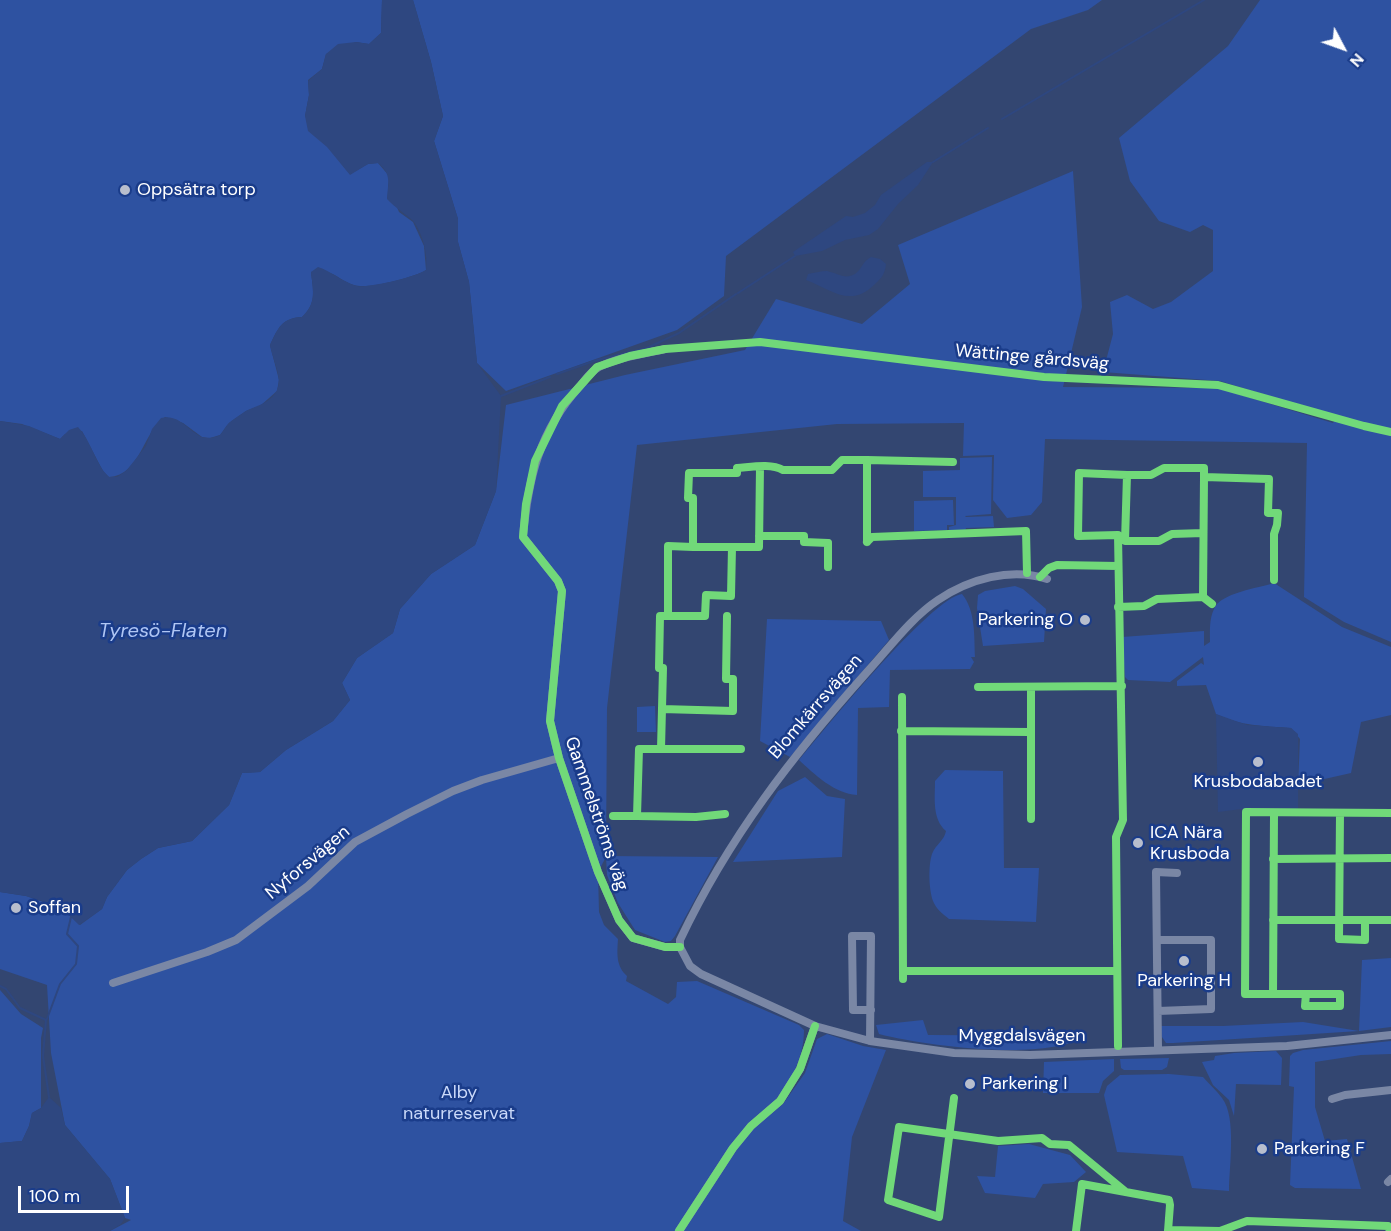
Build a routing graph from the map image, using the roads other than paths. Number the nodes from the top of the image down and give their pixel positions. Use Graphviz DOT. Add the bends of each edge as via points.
graph roads {
  1 [pos="665,349"];
  2 [pos="828,543"];
  3 [pos="828,567"];
  4 [pos="1047,579"];
  5 [pos="559,758"];
  6 [pos="1177,873"];
  7 [pos="1157,940"];
  8 [pos="680,947"];
  9 [pos="113,983"];
  10 [pos="870,1010"];
  11 [pos="1158,1011"];
  12 [pos="815,1026"];
  13 [pos="1391,1035"];
  14 [pos="870,1041"];
  15 [pos="1158,1049"];
  16 [pos="1391,1090"];
  17 [pos="1332,1100"];
  18 [pos="679,1231"];
  1 -- 5 [label="street, Gammelströms väg" via="597,367 562,406 535,461 523,537 562,591 550,721"];
  2 -- 3 [label="street"];
  4 -- 8 [label="street, Blomkärrsvägen" via="1027,573 982,579 938,600 912,622 771,786 718,866"];
  5 -- 8 [label="street, Gammelströms väg" via="614,911 633,938 664,947"];
  5 -- 9 [label="street, Nyforsvägen" via="482,780 407,814 355,842 309,886 236,940"];
  6 -- 7 [label="street" via="1156,872"];
  7 -- 11 [label="street"];
  7 -- 11 [label="street" via="1211,940 1211,1009"];
  8 -- 12 [label="street, Myggdalsvägen" via="690,966 701,974"];
  10 -- 10 [label="street" via="852,1010 852,936 870,936"];
  10 -- 14 [label="street"];
  11 -- 15 [label="street"];
  12 -- 14 [label="street, Myggdalsvägen"];
  12 -- 18 [label="street" via="800,1069 780,1101 733,1148"];
  13 -- 15 [label="street, Myggdalsvägen" via="1287,1046"];
  14 -- 15 [label="street, Myggdalsvägen" via="954,1053"];
  16 -- 17 [label="street"];
}
